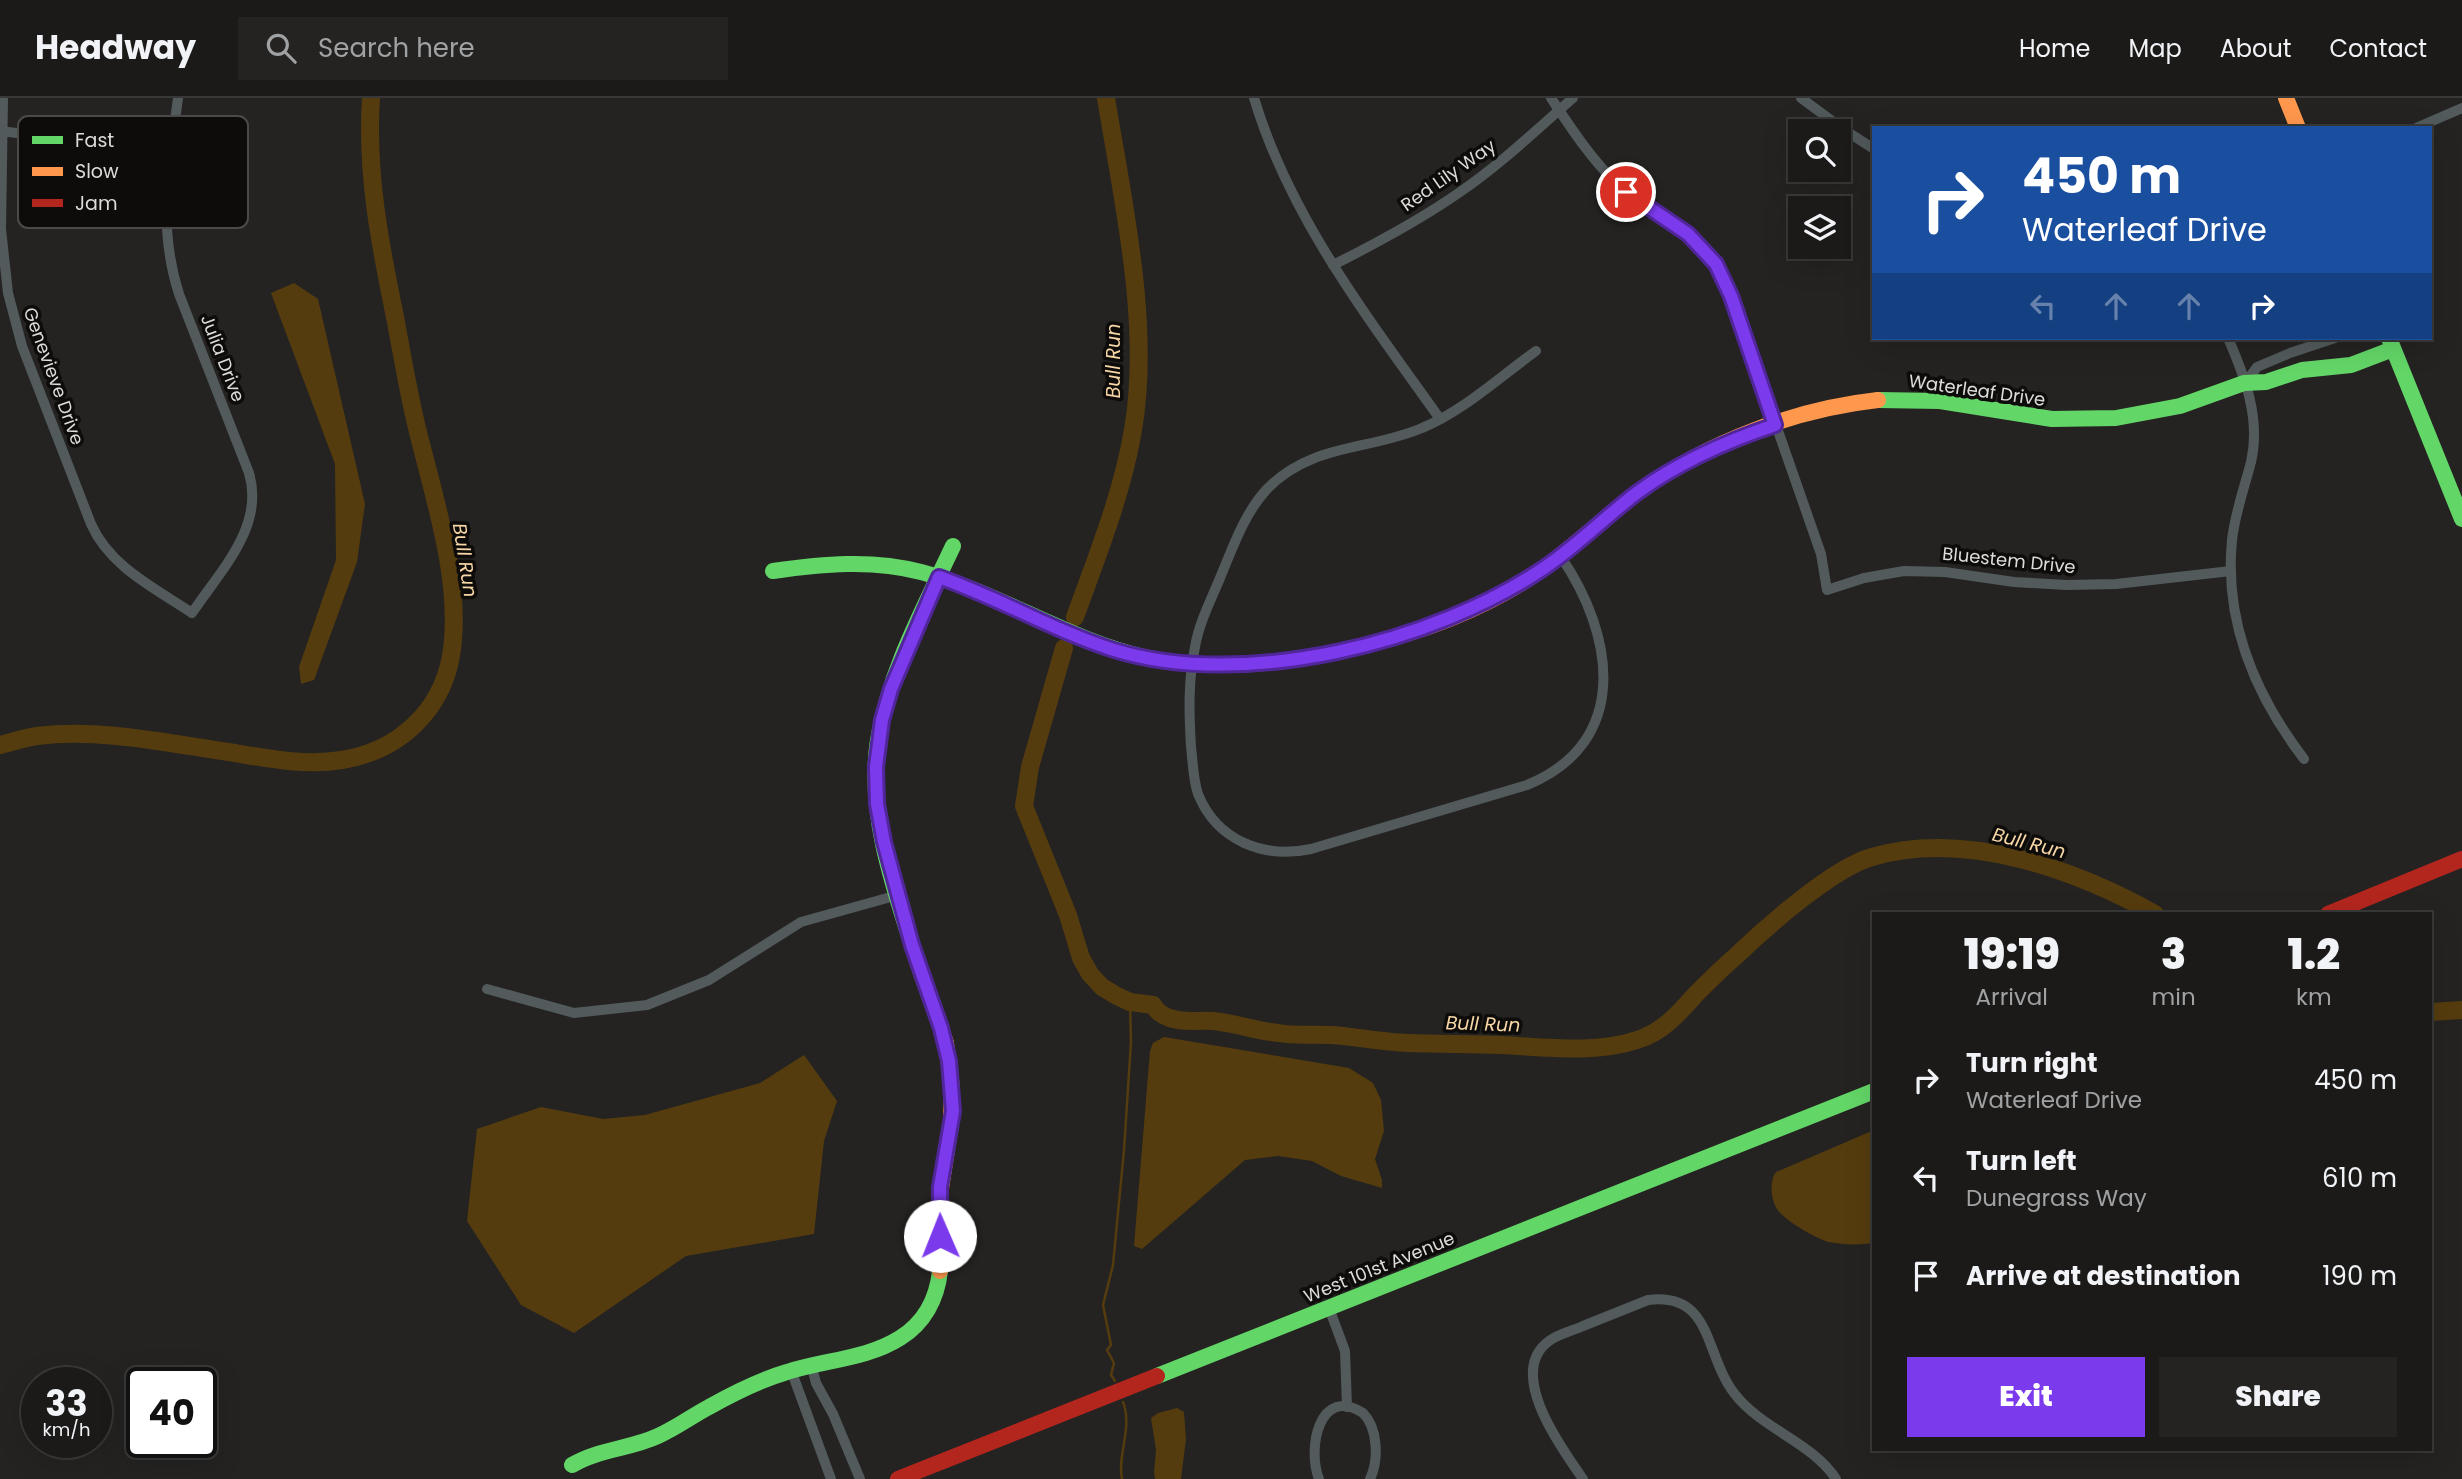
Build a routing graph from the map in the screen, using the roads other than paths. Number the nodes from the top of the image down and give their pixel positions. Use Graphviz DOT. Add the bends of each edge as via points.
graph roads {
  1 [pos="3,98"];
  2 [pos="178,98"];
  3 [pos="1254,98"];
  4 [pos="1551,98"];
  5 [pos="1573,98"];
  6 [pos="1801,98"];
  7 [pos="2286,98"];
  8 [pos="2462,108"];
  9 [pos="1559,110"];
  10 [pos="176,116"];
  11 [pos="2297,126"];
  12 [pos="2421,126"];
  13 [pos="1,131"];
  14 [pos="1872,148"];
  15 [pos="166,228"];
  16 [pos="1333,265"];
  17 [pos="2229,340"];
  18 [pos="2330,340"];
  19 [pos="2391,343"];
  20 [pos="1536,351"];
  21 [pos="2246,382"];
  22 [pos="1440,419"];
  23 [pos="1775,425"];
  24 [pos="2462,519"];
  25 [pos="953,546"];
  26 [pos="1561,556"];
  27 [pos="773,571"];
  28 [pos="2231,571"];
  29 [pos="939,577"];
  30 [pos="192,613"];
  31 [pos="1192,664"];
  32 [pos="2304,759"];
  33 [pos="2462,859"];
  34 [pos="898,895"];
  35 [pos="2333,912"];
  36 [pos="487,989"];
  37 [pos="1872,1092"];
  38 [pos="1329,1308"];
  39 [pos="811,1364"];
  40 [pos="791,1370"];
  41 [pos="1347,1408"];
  42 [pos="572,1465"];
  43 [pos="831,1479"];
  44 [pos="860,1479"];
  45 [pos="898,1479"];
  46 [pos="1319,1479"];
  47 [pos="1370,1479"];
  48 [pos="1583,1479"];
  49 [pos="1836,1479"];
  1 -- 13 [label="street, Genevieve Drive"];
  2 -- 10 [label="street, Julia Drive"];
  3 -- 16 [label="street" via="1279,166"];
  4 -- 9 [label="street"];
  5 -- 9 [label="street, Red Lily Way"];
  6 -- 14 [label="street"];
  7 -- 11 [label="street"];
  8 -- 12 [label="street"];
  9 -- 16 [label="street, Red Lily Way" via="1462,191 1405,228"];
  9 -- 23 [label="street" via="1607,173 1638,201 1688,234 1716,264"];
  13 -- 30 [label="street, Genevieve Drive" via="1,229 12,314 91,524 117,561"];
  15 -- 30 [label="street, Julia Drive" via="179,294 249,473 253,495 244,535"];
  16 -- 22 [label="street"];
  17 -- 21 [label="street"];
  18 -- 21 [label="street, Waterleaf Drive" via="2257,367"];
  19 -- 21 [label="street, Waterleaf Drive" via="2345,366 2304,370 2263,383"];
  19 -- 24 [label="street"];
  20 -- 22 [label="street"];
  21 -- 23 [label="street, Waterleaf Drive" via="2171,408 2107,419 2046,419 1901,399 1863,401"];
  21 -- 28 [label="street" via="2253,444 2236,516"];
  22 -- 31 [label="street" via="1405,434 1316,456 1266,490 1237,538 1202,620"];
  23 -- 26 [label="street, Waterleaf Drive" via="1671,470"];
  23 -- 28 [label="street, Bluestem Drive" via="1821,554 1827,590 1911,570 2067,585"];
  25 -- 29 [label="street"];
  26 -- 31 [label="street, Waterleaf Drive" via="1467,611 1390,638 1282,661"];
  26 -- 31 [label="street" via="1591,611 1604,663 1601,704 1583,744 1553,772 1527,785 1324,845 1293,852 1263,850 1233,838 1210,816 1194,780 1188,707"];
  27 -- 29 [label="street, Waterleaf Drive" via="869,563"];
  28 -- 32 [label="street" via="2236,619 2253,676 2273,716"];
  29 -- 31 [label="street, Waterleaf Drive" via="1106,647"];
  29 -- 34 [label="street" via="894,680 878,743 880,824"];
  33 -- 35 [label="street"];
  34 -- 36 [label="street" via="801,922 709,980 647,1005 574,1013"];
  34 -- 39 [label="street" via="945,1040 951,1073 952,1121 939,1200 940,1278 926,1313 904,1336 877,1349"];
  37 -- 38 [label="street, West 101st Avenue"];
  38 -- 41 [label="street" via="1345,1351"];
  38 -- 45 [label="street, West 101st Avenue"];
  39 -- 40 [label="street"];
  39 -- 44 [label="street"];
  40 -- 42 [label="street" via="741,1390 656,1437 591,1453"];
  40 -- 43 [label="street"];
  41 -- 46 [label="street" via="1328,1412 1317,1428 1315,1467"];
  41 -- 47 [label="street" via="1363,1413 1374,1430"];
  48 -- 49 [label="street" via="1557,1442 1536,1397 1532,1382 1535,1362 1543,1346 1563,1334 1660,1299 1689,1307 1699,1319 1723,1375 1750,1412 1827,1466"];
}
